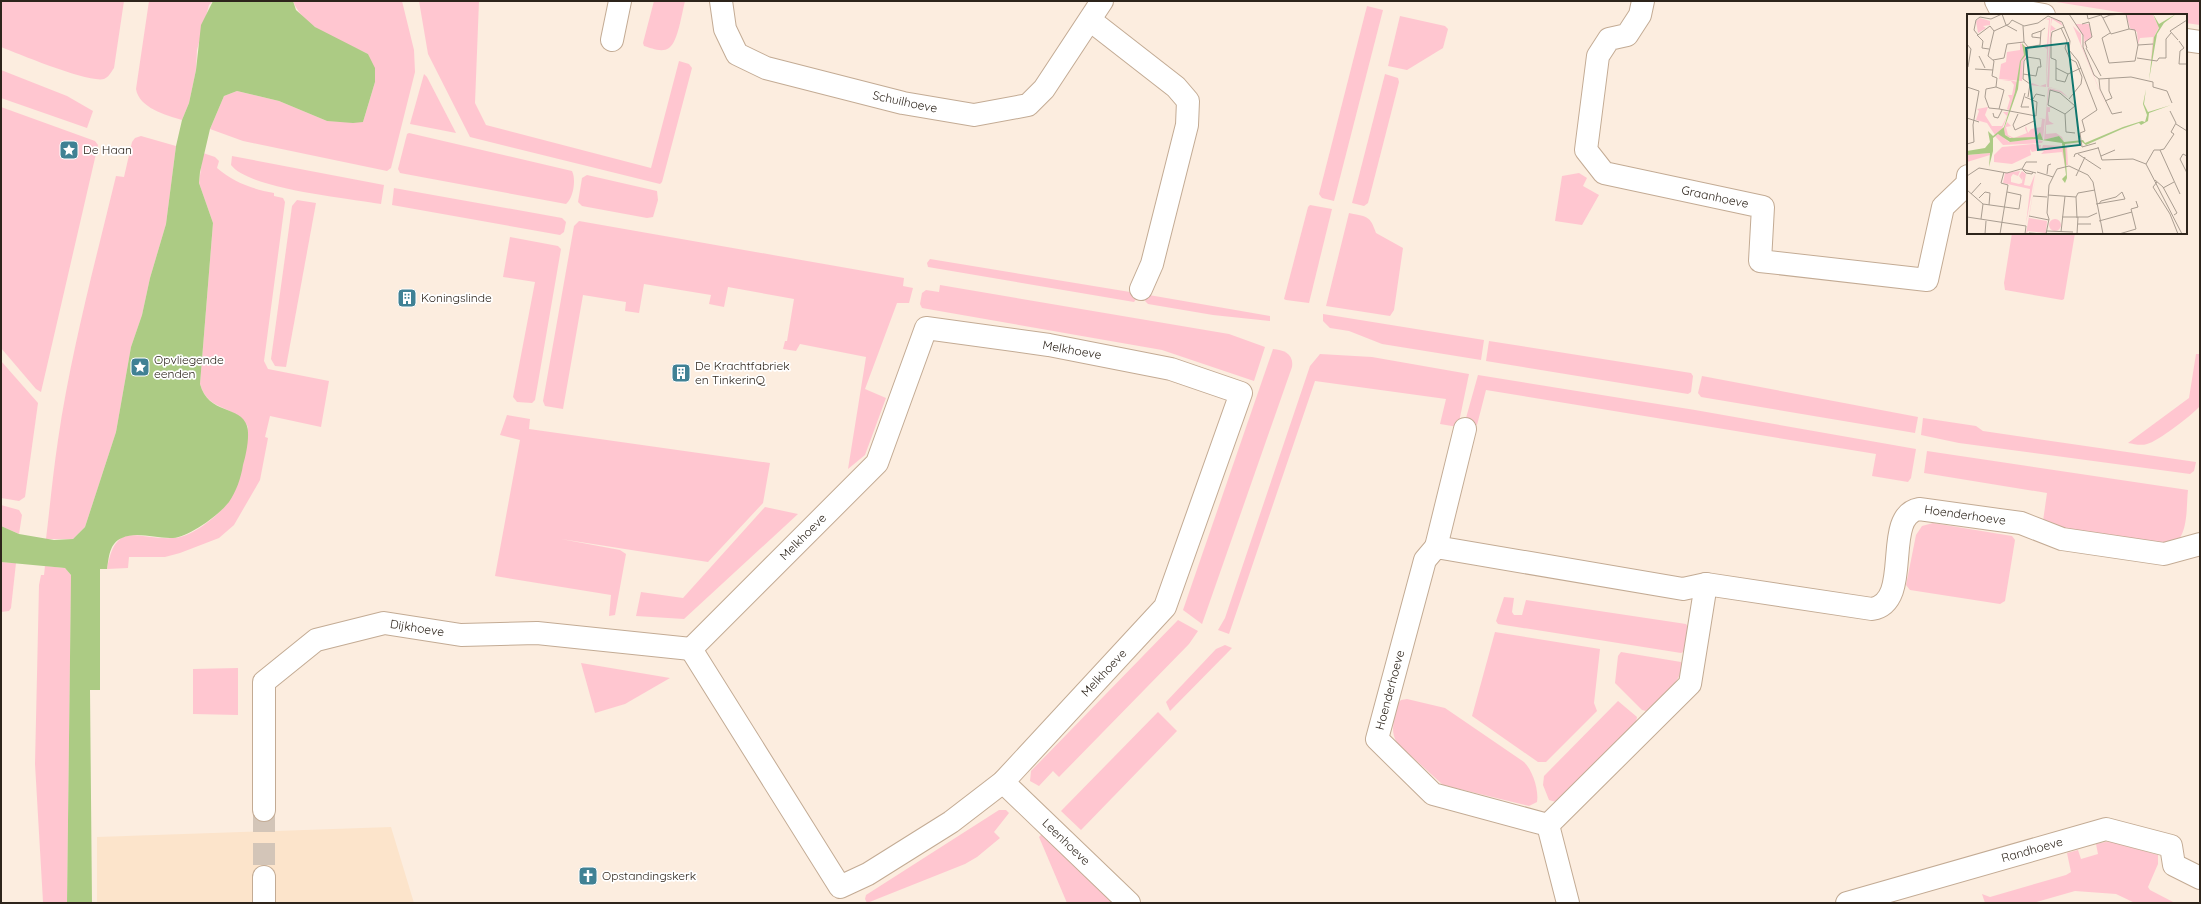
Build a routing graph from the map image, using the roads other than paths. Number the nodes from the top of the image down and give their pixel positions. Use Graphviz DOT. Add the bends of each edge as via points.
graph roads {
  1 [pos="620,1"];
  2 [pos="721,1"];
  3 [pos="1102,1"];
  4 [pos="1643,1"];
  5 [pos="1998,8"];
  6 [pos="2037,14"];
  7 [pos="1090,20"];
  8 [pos="612,40"];
  9 [pos="2187,40"];
  10 [pos="2200,42"];
  11 [pos="1967,184"];
  12 [pos="1141,289"];
  13 [pos="1465,429"];
  14 [pos="2200,544"];
  15 [pos="1436,547"];
  16 [pos="1706,584"];
  17 [pos="691,649"];
  18 [pos="1003,782"];
  19 [pos="264,810"];
  20 [pos="1548,825"];
  21 [pos="264,877"];
  22 [pos="2200,878"];
  23 [pos="264,903"];
  24 [pos="1129,903"];
  25 [pos="1568,903"];
  26 [pos="1847,903"];
  1 -- 8 [label="street"];
  2 -- 7 [label="street, Schuilhoeve" via="725,29 737,54 766,68 903,103 974,115 1028,105 1044,89"];
  3 -- 7 [label="street, Schuilhoeve"];
  4 -- 11 [label="street, Graanhoeve" via="1640,15 1626,34 1608,40 1598,56 1586,150 1604,173 1763,208 1760,261 1927,280 1943,207"];
  5 -- 6 [label="street"];
  7 -- 12 [label="street" via="1176,87 1188,101 1187,126 1152,264"];
  9 -- 10 [label="street"];
  13 -- 15 [label="street, Hoenderhoeve"];
  14 -- 16 [label="street, Hoenderhoeve" via="2164,554 2062,538 2021,523 1919,509 1912,510 1903,520 1892,590 1889,598 1879,608"];
  15 -- 16 [label="street, Hoenderhoeve" via="1683,589"];
  15 -- 20 [label="street, Hoenderhoeve" via="1425,560 1378,739 1434,794"];
  16 -- 20 [label="street" via="1690,684"];
  17 -- 18 [label="street, Melkhoeve" via="840,887 868,874 951,822"];
  17 -- 18 [label="street, Melkhoeve" via="877,463 926,328 1049,345 1171,369 1241,393 1165,607"];
  17 -- 19 [label="street, Dijkhoeve" via="537,633 461,635 384,622 316,640 264,682"];
  18 -- 24 [label="street, Leenhoeve"];
  20 -- 25 [label="street"];
  21 -- 23 [label="street"];
  22 -- 26 [label="street, Randhoeve" via="2174,865 2171,846 2106,829"];
}
